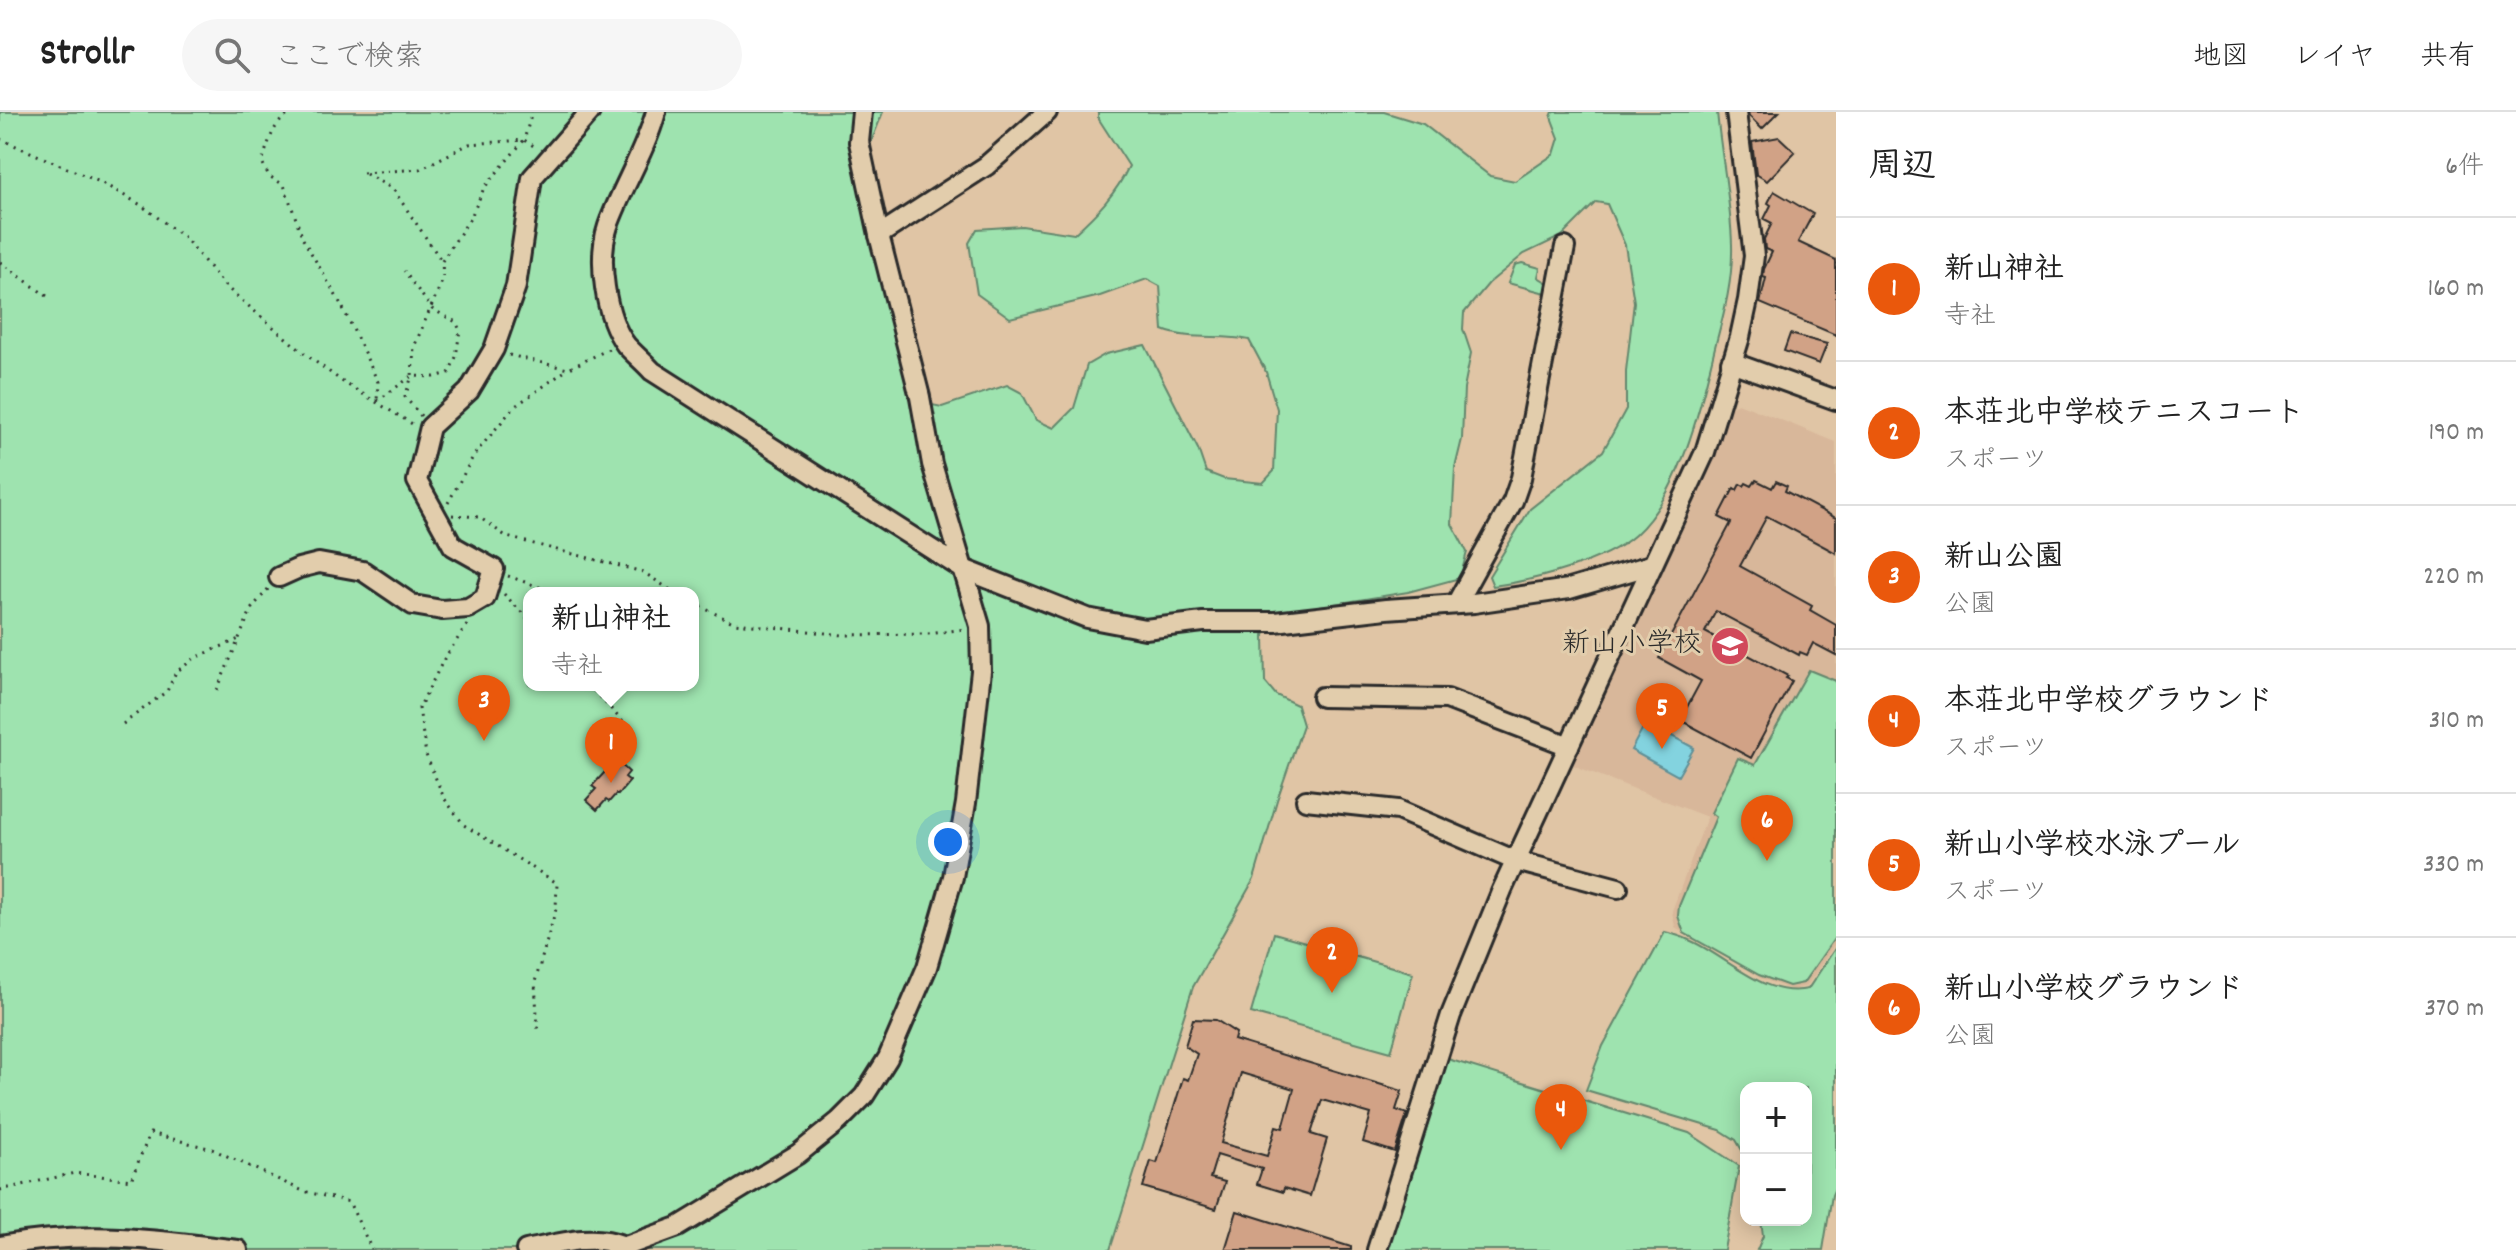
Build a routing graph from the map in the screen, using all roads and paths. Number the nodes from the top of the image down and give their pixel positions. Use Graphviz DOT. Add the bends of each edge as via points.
graph roads {
  1 [pos="294,112"];
  2 [pos="532,112"];
  3 [pos="590,112"];
  4 [pos="656,112"];
  5 [pos="862,112"];
  6 [pos="1047,112"];
  7 [pos="1736,112"];
  8 [pos="0,139"];
  9 [pos="524,140"];
  10 [pos="551,157"];
  11 [pos="879,235"];
  12 [pos="1565,247"];
  13 [pos="442,261"];
  14 [pos="0,262"];
  15 [pos="404,271"];
  16 [pos="51,299"];
  17 [pos="432,309"];
  18 [pos="625,343"];
  19 [pos="494,349"];
  20 [pos="1731,362"];
  21 [pos="568,369"];
  22 [pos="412,376"];
  23 [pos="1836,400"];
  24 [pos="377,401"];
  25 [pos="430,427"];
  26 [pos="1651,565"];
  27 [pos="961,568"];
  28 [pos="493,575"];
  29 [pos="279,577"];
  30 [pos="537,587"];
  31 [pos="666,587"];
  32 [pos="1456,604"];
  33 [pos="699,606"];
  34 [pos="523,612"];
  35 [pos="468,623"];
  36 [pos="980,626"];
  37 [pos="239,639"];
  38 [pos="217,690"];
  39 [pos="595,691"];
  40 [pos="1322,697"];
  41 [pos="123,724"];
  42 [pos="634,734"];
  43 [pos="1569,746"];
  44 [pos="1306,800"];
  45 [pos="1516,861"];
  46 [pos="1618,888"];
  47 [pos="538,1031"];
  48 [pos="0,1190"];
  49 [pos="0,1246"];
  50 [pos="619,1248"];
  51 [pos="238,1250"];
  52 [pos="372,1250"];
  53 [pos="526,1250"];
  54 [pos="1377,1250"];
  1 -- 24 [label="path" via="274,127 262,162 269,176 284,185 303,239 378,382"];
  2 -- 9 [label="path"];
  3 -- 10 [label="street"];
  4 -- 18 [label="street" via="644,151 607,228 603,280"];
  5 -- 11 [label="street" via="859,142"];
  6 -- 11 [label="street" via="986,166"];
  7 -- 20 [label="street" via="1754,256"];
  8 -- 24 [label="path" via="141,205 185,238 225,286 274,329"];
  9 -- 10 [label="path"];
  9 -- 13 [label="path" via="484,188"];
  9 -- 13 [label="path" via="469,144 420,169 363,173 393,189"];
  10 -- 19 [label="street" via="532,178 516,286"];
  11 -- 27 [label="street"];
  12 -- 32 [label="street" via="1521,478"];
  13 -- 17 [label="path" via="443,279"];
  14 -- 16 [label="path"];
  15 -- 17 [label="path"];
  17 -- 22 [label="path" via="414,347"];
  17 -- 22 [label="path" via="456,322 456,357 449,373"];
  18 -- 21 [label="path"];
  18 -- 27 [label="street" via="652,371"];
  19 -- 21 [label="path"];
  19 -- 25 [label="street" via="469,391"];
  20 -- 23 [label="street"];
  20 -- 26 [label="street" via="1705,452"];
  21 -- 31 [label="path" via="514,407 474,455 442,514 479,517 507,537 643,572"];
  22 -- 24 [label="path"];
  22 -- 25 [label="path" via="405,397"];
  24 -- 25 [label="path" via="415,426"];
  25 -- 28 [label="street" via="417,481 453,546"];
  26 -- 32 [label="street" via="1569,589"];
  26 -- 43 [label="street"];
  27 -- 32 [label="street" via="1087,618 1145,629"];
  27 -- 36 [label="street"];
  28 -- 29 [label="street" via="485,598 468,608 442,610 413,605 363,571 319,563"];
  28 -- 30 [label="path"];
  28 -- 34 [label="path"];
  29 -- 37 [label="path" via="252,608"];
  33 -- 36 [label="path" via="735,623 843,635 928,634"];
  35 -- 47 [label="path" via="419,708 426,755 444,798 464,825 557,883 556,909 535,982"];
  36 -- 50 [label="street" via="981,671 953,877 927,967 888,1058 864,1096 798,1154 678,1227"];
  37 -- 38 [label="path"];
  37 -- 41 [label="path" via="195,658 176,672 167,691"];
  39 -- 42 [label="path"];
  40 -- 43 [label="street" via="1447,699"];
  43 -- 45 [label="street"];
  44 -- 45 [label="street" via="1398,810"];
  45 -- 46 [label="street"];
  45 -- 54 [label="street" via="1451,1015"];
  48 -- 52 [label="path" via="75,1173 131,1180 150,1133 212,1149 303,1191 349,1202"];
  49 -- 51 [label="street" via="94,1235"];
  50 -- 53 [label="street" via="609,1240 580,1240"];
}
